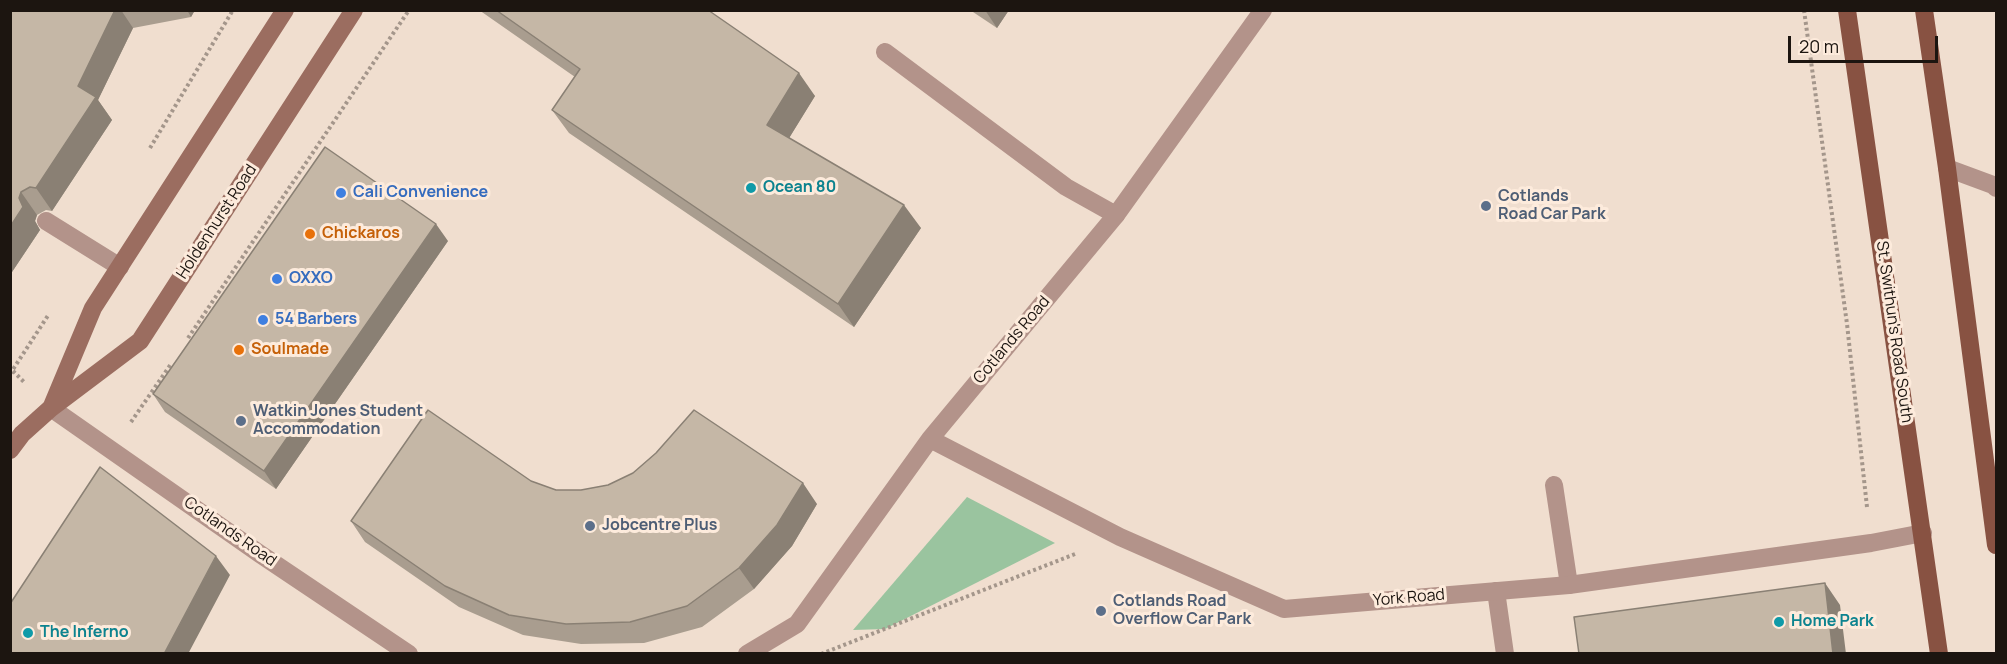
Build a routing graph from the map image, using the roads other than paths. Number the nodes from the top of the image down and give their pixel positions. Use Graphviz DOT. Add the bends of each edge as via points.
graph roads {
  1 [pos="285,10"];
  2 [pos="354,10"];
  3 [pos="1263,10"];
  4 [pos="1847,10"];
  5 [pos="1924,10"];
  6 [pos="885,52"];
  7 [pos="1947,168"];
  8 [pos="1996,188"];
  9 [pos="1116,215"];
  10 [pos="46,221"];
  11 [pos="120,267"];
  12 [pos="51,408"];
  13 [pos="930,439"];
  14 [pos="10,450"];
  15 [pos="1554,485"];
  16 [pos="1923,533"];
  17 [pos="1996,545"];
  18 [pos="1569,585"];
  19 [pos="1496,591"];
  20 [pos="409,654"];
  21 [pos="747,654"];
  22 [pos="1505,654"];
  23 [pos="1939,654"];
  1 -- 11 [label="main road, Holdenhurst Road"];
  2 -- 12 [label="main road, Holdenhurst Road" via="140,341"];
  3 -- 9 [label="street, Cotlands Road"];
  4 -- 16 [label="main road, St. Swithun's Road South"];
  5 -- 7 [label="main road"];
  6 -- 9 [label="street" via="1066,187"];
  7 -- 8 [label="street"];
  7 -- 17 [label="main road"];
  9 -- 13 [label="street, Cotlands Road"];
  10 -- 11 [label="street"];
  11 -- 12 [label="main road, Holdenhurst Road" via="93,308"];
  12 -- 14 [label="main road, Holdenhurst Road"];
  12 -- 20 [label="street, Cotlands Road"];
  13 -- 19 [label="street, York Road" via="1119,537 1284,609"];
  13 -- 21 [label="street, Cotlands Road" via="797,624"];
  15 -- 18 [label="street"];
  16 -- 18 [label="street, York Road"];
  16 -- 23 [label="main road, St. Swithun's Road South"];
  18 -- 19 [label="street, York Road"];
  19 -- 22 [label="street"];
}
